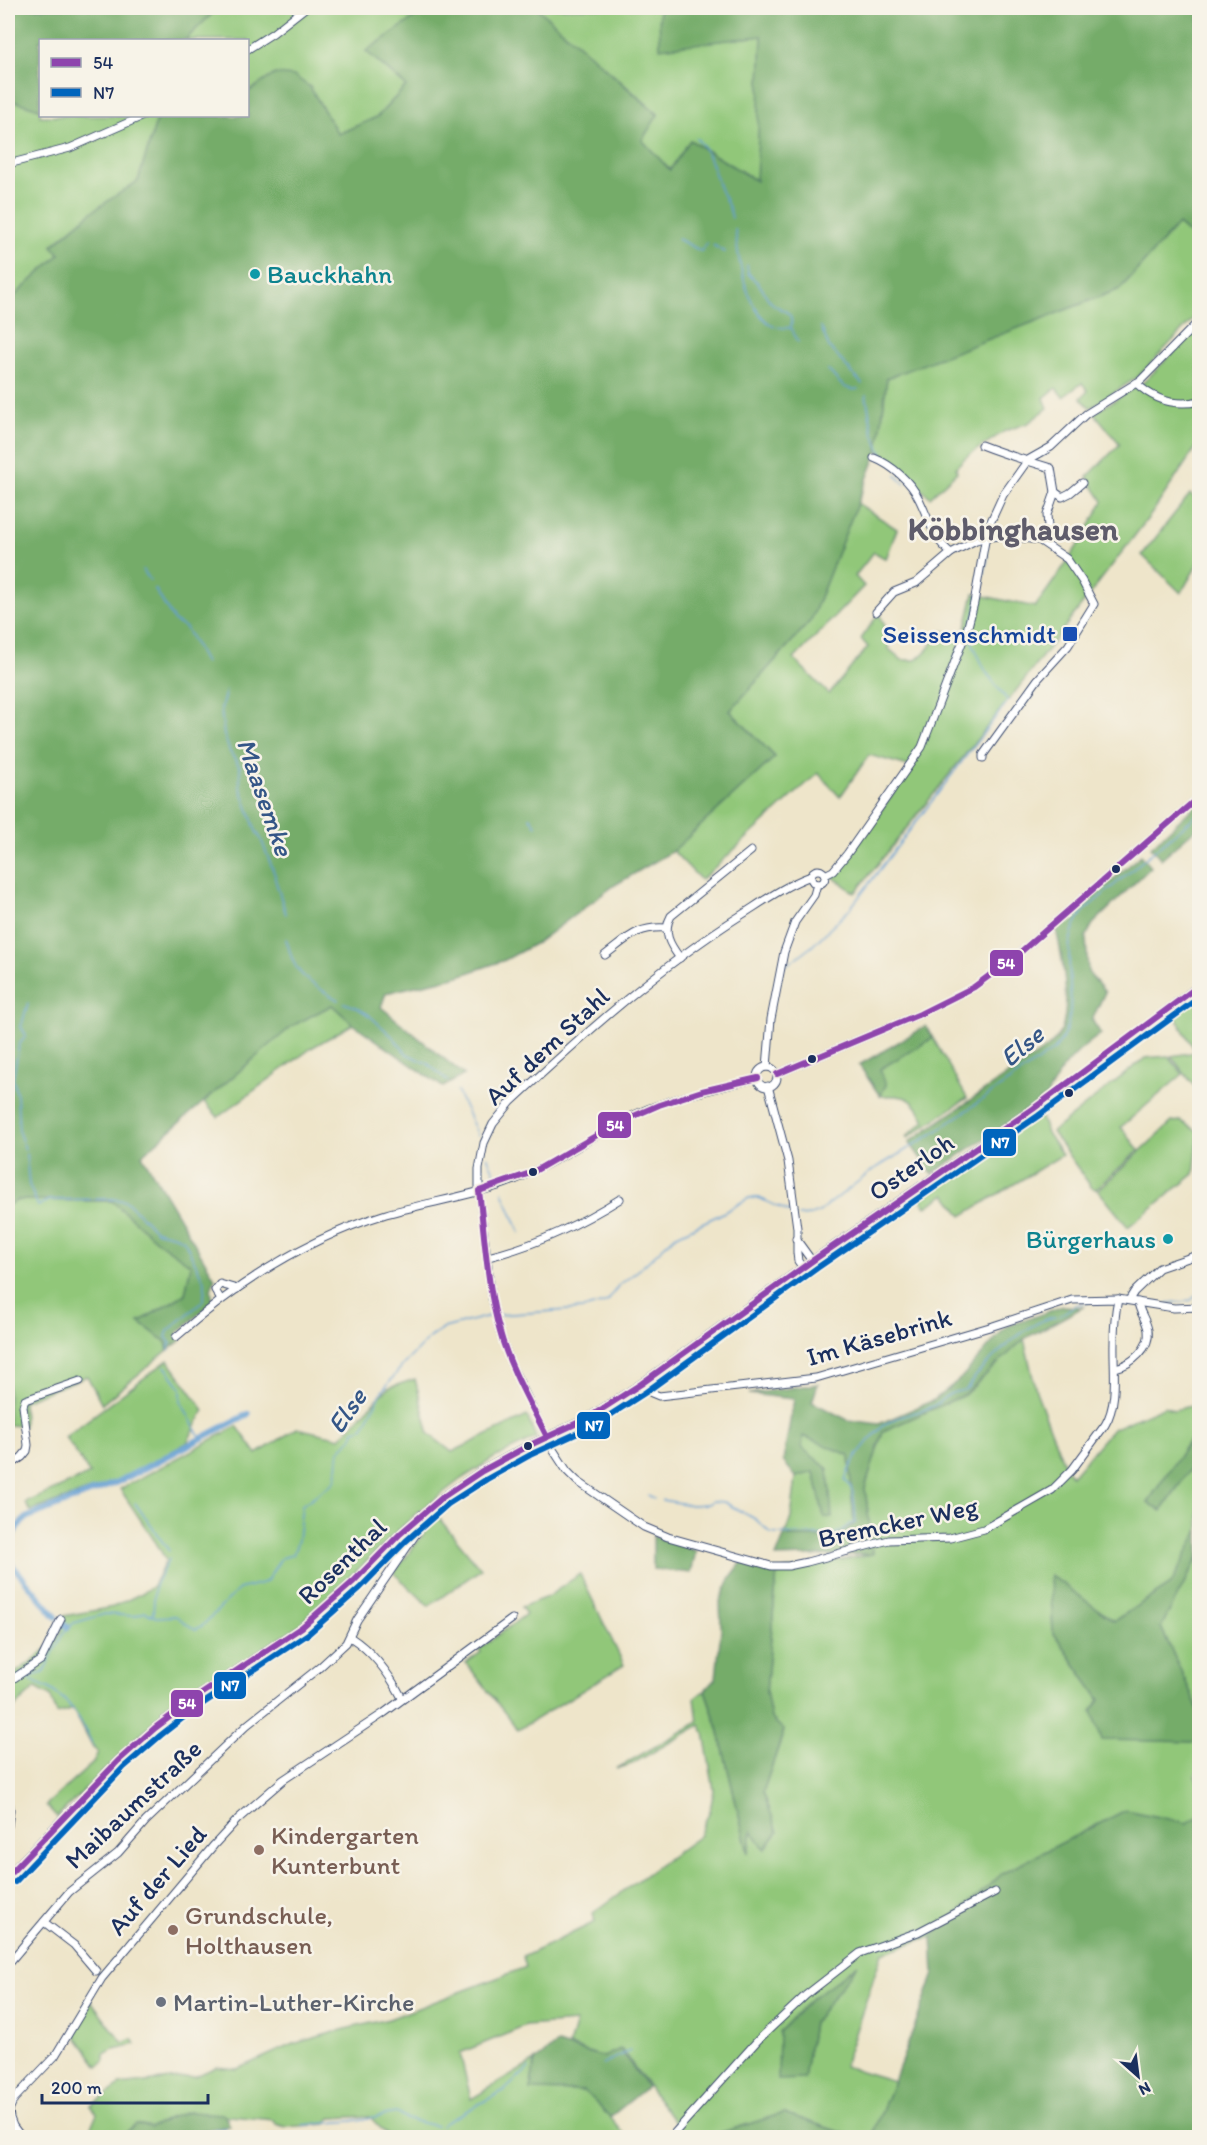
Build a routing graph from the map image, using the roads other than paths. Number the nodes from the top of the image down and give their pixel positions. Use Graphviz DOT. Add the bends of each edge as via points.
graph roads {
  1 [pos="305,8"];
  2 [pos="249,48"];
  3 [pos="141,117"];
  4 [pos="8,164"];
  5 [pos="1200,320"];
  6 [pos="1136,383"];
  7 [pos="1200,401"];
  8 [pos="981,445"];
  9 [pos="874,458"];
  10 [pos="1028,460"];
  11 [pos="1082,483"];
  12 [pos="1055,492"];
  13 [pos="987,537"];
  14 [pos="1039,540"];
  15 [pos="951,553"];
  16 [pos="876,612"];
  17 [pos="983,758"];
  18 [pos="1200,796"];
  19 [pos="751,851"];
  20 [pos="825,875"];
  21 [pos="811,876"];
  22 [pos="817,884"];
  23 [pos="666,927"];
  24 [pos="605,955"];
  25 [pos="680,958"];
  26 [pos="1200,985"];
  27 [pos="767,1067"];
  28 [pos="777,1074"];
  29 [pos="758,1078"];
  30 [pos="768,1086"];
  31 [pos="1200,1151"];
  32 [pos="1200,1178"];
  33 [pos="479,1191"];
  34 [pos="620,1198"];
  35 [pos="796,1239"];
  36 [pos="1200,1254"];
  37 [pos="488,1257"];
  38 [pos="812,1261"];
  39 [pos="803,1268"];
  40 [pos="237,1289"];
  41 [pos="221,1300"];
  42 [pos="1129,1300"];
  43 [pos="1118,1302"];
  44 [pos="1138,1304"];
  45 [pos="1200,1307"];
  46 [pos="176,1337"];
  47 [pos="1114,1368"];
  48 [pos="80,1381"];
  49 [pos="641,1384"];
  50 [pos="547,1437"];
  51 [pos="8,1467"];
  52 [pos="422,1514"];
  53 [pos="61,1619"];
  54 [pos="512,1619"];
  55 [pos="350,1637"];
  56 [pos="8,1682"];
  57 [pos="402,1698"];
  58 [pos="8,1778"];
  59 [pos="8,1826"];
  60 [pos="8,1876"];
  61 [pos="995,1892"];
  62 [pos="44,1922"];
  63 [pos="8,1964"];
  64 [pos="96,1971"];
  65 [pos="22,2138"];
  66 [pos="670,2138"];
  1 -- 2 [label="street"];
  3 -- 4 [label="street" via="70,148"];
  5 -- 6 [label="street"];
  6 -- 7 [label="street" via="1166,402"];
  6 -- 10 [label="street" via="1086,414 1051,447"];
  8 -- 10 [label="street"];
  9 -- 15 [label="street" via="885,462 908,483 935,536"];
  10 -- 12 [label="street" via="1051,468"];
  10 -- 13 [label="street" via="1003,495"];
  11 -- 12 [label="street" via="1062,497"];
  12 -- 14 [label="street" via="1047,515 1048,527"];
  13 -- 14 [label="street"];
  13 -- 15 [label="street"];
  13 -- 20 [label="street" via="967,630 922,747 847,854"];
  14 -- 17 [label="street" via="1067,559 1094,607"];
  15 -- 16 [label="street" via="916,583 894,592"];
  18 -- 28 [label="street" via="989,976 939,1005"];
  19 -- 23 [label="street" via="675,911"];
  20 -- 21 [label="street" via="819,870"];
  20 -- 22 [label="street" via="824,881"];
  21 -- 22 [label="street"];
  21 -- 25 [label="street, Auf dem Stahl" via="775,893"];
  22 -- 27 [label="street" via="795,922 784,952 771,1019"];
  23 -- 24 [label="street" via="639,930"];
  23 -- 25 [label="street" via="669,942"];
  25 -- 33 [label="street, Auf dem Stahl" via="529,1085 502,1113 484,1143 478,1169"];
  26 -- 38 [label="main road, Osterloh" via="1034,1109"];
  27 -- 28 [label="street"];
  27 -- 29 [label="street" via="761,1069"];
  28 -- 30 [label="street" via="775,1082"];
  29 -- 30 [label="street"];
  29 -- 33 [label="street" via="659,1105 618,1123 547,1165"];
  30 -- 35 [label="street" via="788,1161"];
  31 -- 32 [label="street"];
  33 -- 37 [label="street, Auf dem Stahl"];
  33 -- 40 [label="street" via="368,1220 290,1256"];
  34 -- 37 [label="street" via="585,1221"];
  35 -- 38 [label="street"];
  35 -- 39 [label="street" via="798,1261"];
  36 -- 42 [label="street" via="1159,1268"];
  37 -- 50 [label="street, Auf dem Stahl" via="495,1311 511,1364"];
  38 -- 39 [label="main road, Osterloh"];
  39 -- 49 [label="main road, Osterloh"];
  40 -- 41 [label="street"];
  40 -- 41 [label="street" via="220,1284 215,1290"];
  41 -- 46 [label="street"];
  42 -- 43 [label="street, Im Käsebrink"];
  42 -- 44 [label="street, Im Käsebrink"];
  43 -- 47 [label="street, Bremcker Weg"];
  43 -- 49 [label="street, Im Käsebrink" via="1065,1301 816,1378 658,1396"];
  44 -- 45 [label="street, Im Käsebrink"];
  44 -- 47 [label="street" via="1148,1329 1147,1340 1137,1356"];
  47 -- 50 [label="street, Bremcker Weg" via="1110,1418 1072,1470 1043,1496 984,1529 964,1535 889,1540 788,1566 771,1566 644,1527 577,1481 560,1463"];
  48 -- 51 [label="street" via="26,1400 23,1406 27,1451"];
  49 -- 50 [label="main road, Osterloh" via="588,1418"];
  50 -- 52 [label="main road, Rosenthal" via="482,1471"];
  52 -- 55 [label="street, Maibaumstraße" via="418,1531 357,1620"];
  52 -- 60 [label="main road, Rosenthal" via="354,1581 289,1637 155,1728"];
  53 -- 56 [label="street" via="41,1660"];
  54 -- 57 [label="street, Auf der Lied"];
  55 -- 57 [label="street" via="384,1670"];
  55 -- 62 [label="street, Maibaumstraße" via="320,1667 230,1741 118,1853 69,1892"];
  57 -- 65 [label="street, Auf der Lied" via="283,1780 214,1845 102,1978 55,2056 16,2096 10,2118"];
  58 -- 59 [label="street"];
  61 -- 66 [label="street" via="918,1932 860,1953 806,1995 758,2040"];
  62 -- 63 [label="street, Maibaumstraße"];
  62 -- 64 [label="street" via="74,1945"];
}
